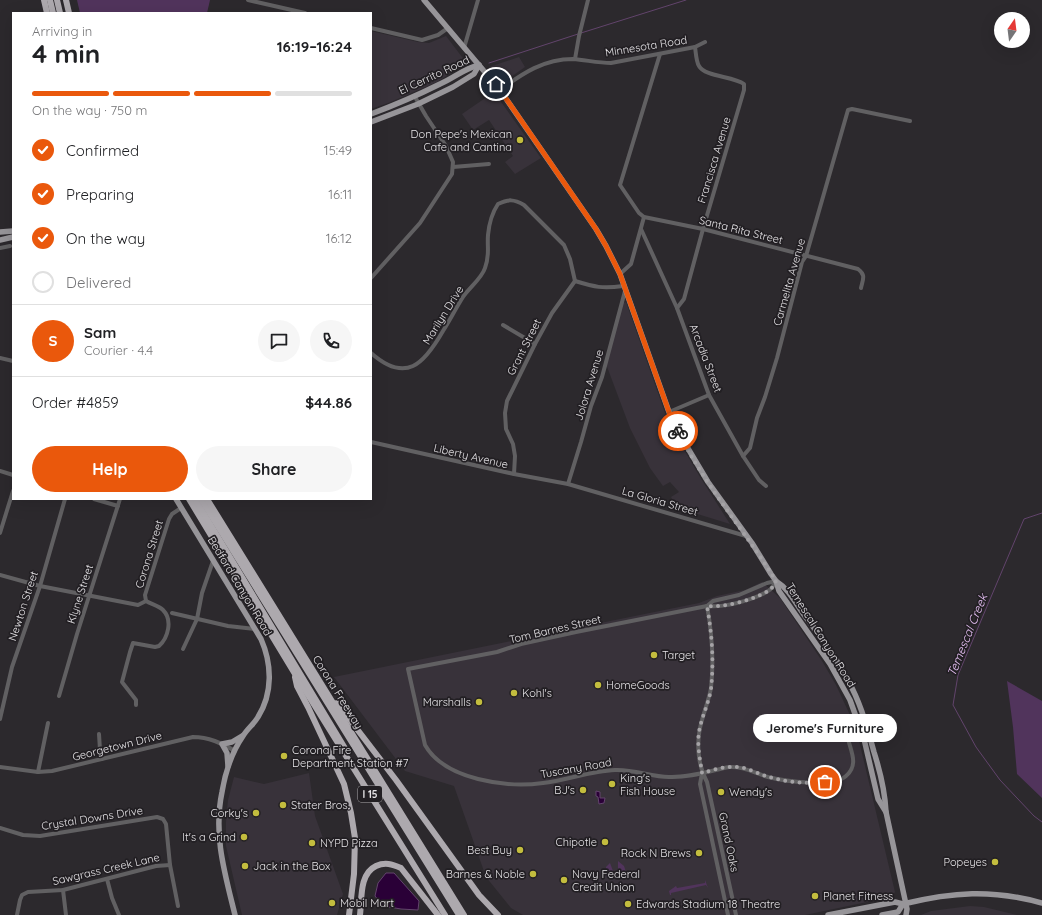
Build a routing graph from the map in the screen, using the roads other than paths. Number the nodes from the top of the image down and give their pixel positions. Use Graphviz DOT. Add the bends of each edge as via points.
graph roads {
  1 [pos="43,0"];
  2 [pos="50,0"];
  3 [pos="57,0"];
  4 [pos="62,0"];
  5 [pos="66,0"];
  6 [pos="248,0"];
  7 [pos="424,0"];
  8 [pos="478,0"];
  9 [pos="588,0"];
  10 [pos="44,12"];
  11 [pos="47,12"];
  12 [pos="53,12"];
  13 [pos="60,12"];
  14 [pos="65,12"];
  15 [pos="69,12"];
  16 [pos="301,12"];
  17 [pos="372,28"];
  18 [pos="448,28"];
  19 [pos="705,42"];
  20 [pos="695,47"];
  21 [pos="464,48"];
  22 [pos="660,54"];
  23 [pos="575,60"];
  24 [pos="479,65"];
  25 [pos="500,90"];
  26 [pos="415,97"];
  27 [pos="418,104"];
  28 [pos="372,114"];
  29 [pos="910,121"];
  30 [pos="372,122"];
  31 [pos="489,164"];
  32 [pos="453,167"];
  33 [pos="644,217"];
  34 [pos="641,229"];
  35 [pos="703,229"];
  36 [pos="12,230"];
  37 [pos="0,232"];
  38 [pos="12,237"];
  39 [pos="0,240"];
  40 [pos="10,246"];
  41 [pos="0,248"];
  42 [pos="806,256"];
  43 [pos="620,274"];
  44 [pos="372,277"];
  45 [pos="574,281"];
  46 [pos="624,288"];
  47 [pos="861,288"];
  48 [pos="676,308"];
  49 [pos="504,325"];
  50 [pos="535,344"];
  51 [pos="372,354"];
  52 [pos="0,358"];
  53 [pos="12,361"];
  54 [pos="709,395"];
  55 [pos="669,412"];
  56 [pos="372,442"];
  57 [pos="743,456"];
  58 [pos="0,471"];
  59 [pos="514,474"];
  60 [pos="12,475"];
  61 [pos="568,484"];
  62 [pos="766,486"];
  63 [pos="12,493"];
  64 [pos="65,500"];
  65 [pos="97,500"];
  66 [pos="120,500"];
  67 [pos="177,500"];
  68 [pos="190,500"];
  69 [pos="196,500"];
  70 [pos="202,500"];
  71 [pos="208,500"];
  72 [pos="118,506"];
  73 [pos="181,508"];
  74 [pos="0,533"];
  75 [pos="746,536"];
  76 [pos="213,561"];
  77 [pos="0,575"];
  78 [pos="776,581"];
  79 [pos="40,586"];
  80 [pos="90,595"];
  81 [pos="146,601"];
  82 [pos="707,606"];
  83 [pos="172,613"];
  84 [pos="197,619"];
  85 [pos="255,629"];
  86 [pos="184,649"];
  87 [pos="408,669"];
  88 [pos="313,671"];
  89 [pos="295,674"];
  90 [pos="59,696"];
  91 [pos="136,705"];
  92 [pos="0,718"];
  93 [pos="857,718"];
  94 [pos="48,723"];
  95 [pos="99,734"];
  96 [pos="242,736"];
  97 [pos="871,741"];
  98 [pos="222,744"];
  99 [pos="235,751"];
  100 [pos="102,759"];
  101 [pos="0,767"];
  102 [pos="229,768"];
  103 [pos="38,772"];
  104 [pos="702,773"];
  105 [pos="362,782"];
  106 [pos="886,812"];
  107 [pos="0,828"];
  108 [pos="170,865"];
  109 [pos="107,879"];
  110 [pos="63,890"];
  111 [pos="1042,903"];
  112 [pos="178,906"];
  113 [pos="906,908"];
  114 [pos="17,915"];
  115 [pos="66,915"];
  116 [pos="120,915"];
  117 [pos="235,915"];
  118 [pos="349,915"];
  119 [pos="360,915"];
  120 [pos="438,915"];
  121 [pos="445,915"];
  122 [pos="459,915"];
  123 [pos="464,915"];
  124 [pos="498,915"];
  125 [pos="728,915"];
  126 [pos="736,915"];
  127 [pos="828,915"];
  128 [pos="882,915"];
  129 [pos="912,915"];
  1 -- 10 [label="highway"];
  1 -- 11 [label="highway"];
  2 -- 12 [label="highway"];
  3 -- 13 [label="highway"];
  4 -- 14 [label="highway"];
  5 -- 15 [label="highway"];
  6 -- 16 [label="street"];
  7 -- 18 [label="main road, Temescal Canyon Road"];
  8 -- 21 [label="street"];
  9 -- 23 [label="street"];
  17 -- 18 [label="street" via="422,40 438,36"];
  18 -- 21 [label="main road, Temescal Canyon Road"];
  19 -- 20 [label="street, Minnesota Road"];
  20 -- 22 [label="street, Minnesota Road"];
  20 -- 35 [label="street, Francisca Avenue" via="700,69 744,84"];
  21 -- 24 [label="main road, Temescal Canyon Road"];
  22 -- 23 [label="street, Minnesota Road" via="600,63"];
  22 -- 33 [label="street" via="620,185"];
  23 -- 25 [label="street, Minnesota Road" via="547,62 528,70"];
  24 -- 25 [label="main road, Temescal Canyon Road"];
  24 -- 26 [label="main road, El Cerrito Road" via="470,67"];
  24 -- 27 [label="main road, El Cerrito Road" via="472,75"];
  25 -- 43 [label="main road, Temescal Canyon Road" via="596,229"];
  26 -- 27 [label="street"];
  26 -- 28 [label="main road, El Cerrito Road"];
  27 -- 30 [label="main road, El Cerrito Road"];
  27 -- 32 [label="street" via="446,146"];
  29 -- 42 [label="street, Carmelita Avenue" via="848,110"];
  31 -- 32 [label="street"];
  32 -- 44 [label="street" via="452,174 420,223"];
  33 -- 34 [label="street"];
  33 -- 35 [label="street, Santa Rita Street"];
  34 -- 43 [label="street" via="631,264"];
  34 -- 48 [label="street, Arcadia Street"];
  35 -- 42 [label="street, Santa Rita Street"];
  35 -- 48 [label="street, Francisca Avenue" via="684,299"];
  36 -- 37 [label="main road"];
  38 -- 39 [label="main road"];
  40 -- 41 [label="street"];
  42 -- 47 [label="street, Santa Rita Street" via="858,269 863,277"];
  42 -- 57 [label="street, Carmelita Avenue" via="802,262 750,448"];
  43 -- 46 [label="main road, Temescal Canyon Road"];
  45 -- 46 [label="street" via="595,287"];
  45 -- 50 [label="street, Grant Street"];
  45 -- 51 [label="street, Marilyn Drive" via="570,259 564,245 524,205 517,201 503,201 498,204 490,223 489,255 485,270 464,295 426,357 418,364 400,369 389,366"];
  46 -- 55 [label="main road, Temescal Canyon Road"];
  46 -- 61 [label="street, Jolora Avenue" via="602,377"];
  48 -- 54 [label="street, Arcadia Street"];
  49 -- 50 [label="street"];
  50 -- 59 [label="street, Grant Street" via="507,402 505,413 506,429 516,456"];
  52 -- 53 [label="street"];
  54 -- 55 [label="street"];
  54 -- 57 [label="street, Arcadia Street"];
  55 -- 75 [label="main road, Temescal Canyon Road" via="708,482"];
  56 -- 59 [label="street, Liberty Avenue"];
  57 -- 62 [label="street, Arcadia Street"];
  58 -- 60 [label="street"];
  59 -- 61 [label="street, Liberty Avenue"];
  61 -- 75 [label="street, La Gloria Street"];
  63 -- 74 [label="street"];
  64 -- 79 [label="street, Newton Street"];
  65 -- 72 [label="street"];
  66 -- 72 [label="street, Klyne Street"];
  67 -- 73 [label="main road, Bedford Canyon Road"];
  68 -- 89 [label="highway, I 15"];
  69 -- 105 [label="highway" via="342,741"];
  70 -- 122 [label="highway"];
  71 -- 88 [label="highway, Corona Freeway / I 15"];
  72 -- 80 [label="street, Klyne Street"];
  73 -- 76 [label="main road, Bedford Canyon Road"];
  73 -- 81 [label="street, Corona Street" via="172,514 167,523 145,595"];
  75 -- 78 [label="main road, Temescal Canyon Road"];
  76 -- 84 [label="street" via="202,593"];
  76 -- 85 [label="main road, Bedford Canyon Road"];
  77 -- 79 [label="street"];
  78 -- 82 [label="street, Tom Barnes Street" via="739,595 713,600"];
  78 -- 82 [label="street, Tom Barnes Street" via="770,590 742,602"];
  78 -- 93 [label="main road, Temescal Canyon Road" via="780,591 837,675"];
  78 -- 97 [label="main road, Temescal Canyon Road" via="785,587 844,673 864,717"];
  79 -- 80 [label="street"];
  79 -- 92 [label="street, Newton Street" via="12,667"];
  80 -- 81 [label="street" via="138,606"];
  80 -- 90 [label="street, Klyne Street"];
  81 -- 91 [label="street, Corona Street" via="165,612 168,628 165,639 159,646 134,644 132,648 122,682 136,700"];
  82 -- 87 [label="street, Tom Barnes Street"];
  82 -- 104 [label="street, Grand Oaks" via="713,651 710,697 699,733 698,747"];
  83 -- 84 [label="street"];
  84 -- 85 [label="street"];
  84 -- 86 [label="street"];
  85 -- 96 [label="main road, Bedford Canyon Road" via="268,658 270,678 258,718"];
  87 -- 104 [label="street, Tuscany Road" via="425,745 437,759 462,773 493,782 525,785 614,770 670,777"];
  88 -- 123 [label="highway, Corona Freeway / I 15"];
  88 -- 124 [label="highway" via="479,895"];
  89 -- 105 [label="highway, I 15"];
  89 -- 118 [label="highway" via="296,686 344,784 351,813 355,838"];
  93 -- 97 [label="main road" via="862,721"];
  93 -- 104 [label="street, Tuscany Road" via="850,723 848,730 853,763 850,772 843,779 816,783 787,781 736,767"];
  93 -- 106 [label="main road, Temescal Canyon Road" via="878,799"];
  94 -- 103 [label="street"];
  95 -- 100 [label="street"];
  96 -- 98 [label="main road"];
  96 -- 99 [label="main road, Bedford Canyon Road"];
  97 -- 106 [label="main road, Temescal Canyon Road" via="882,782"];
  98 -- 99 [label="street, Georgetown Drive"];
  98 -- 100 [label="street, Georgetown Drive" via="207,738 193,737"];
  98 -- 102 [label="main road" via="227,753"];
  99 -- 102 [label="main road, Bedford Canyon Road"];
  100 -- 103 [label="street, Georgetown Drive"];
  101 -- 103 [label="street, Georgetown Drive"];
  102 -- 117 [label="main road, Bedford Canyon Road" via="220,801 219,829 221,859"];
  104 -- 125 [label="street, Grand Oaks" via="700,784"];
  104 -- 126 [label="street, Grand Oaks" via="708,784"];
  105 -- 121 [label="highway, I 15"];
  106 -- 113 [label="main road, Temescal Canyon Road"];
  107 -- 108 [label="street, Crystal Downs Drive" via="23,835 40,836 157,816 166,824"];
  108 -- 109 [label="street, Sawgrass Creek Lane" via="156,866"];
  108 -- 112 [label="street"];
  109 -- 110 [label="street, Sawgrass Creek Lane"];
  109 -- 116 [label="street"];
  110 -- 114 [label="street, Sawgrass Creek Lane" via="28,892 22,895"];
  110 -- 115 [label="street"];
  111 -- 113 [label="main road" via="1006,895 974,893 953,894"];
  113 -- 127 [label="main road" via="895,902"];
  113 -- 128 [label="main road"];
  113 -- 129 [label="main road"];
  119 -- 120 [label="highway" via="363,882 370,869 384,864 393,864 400,868"];
}
